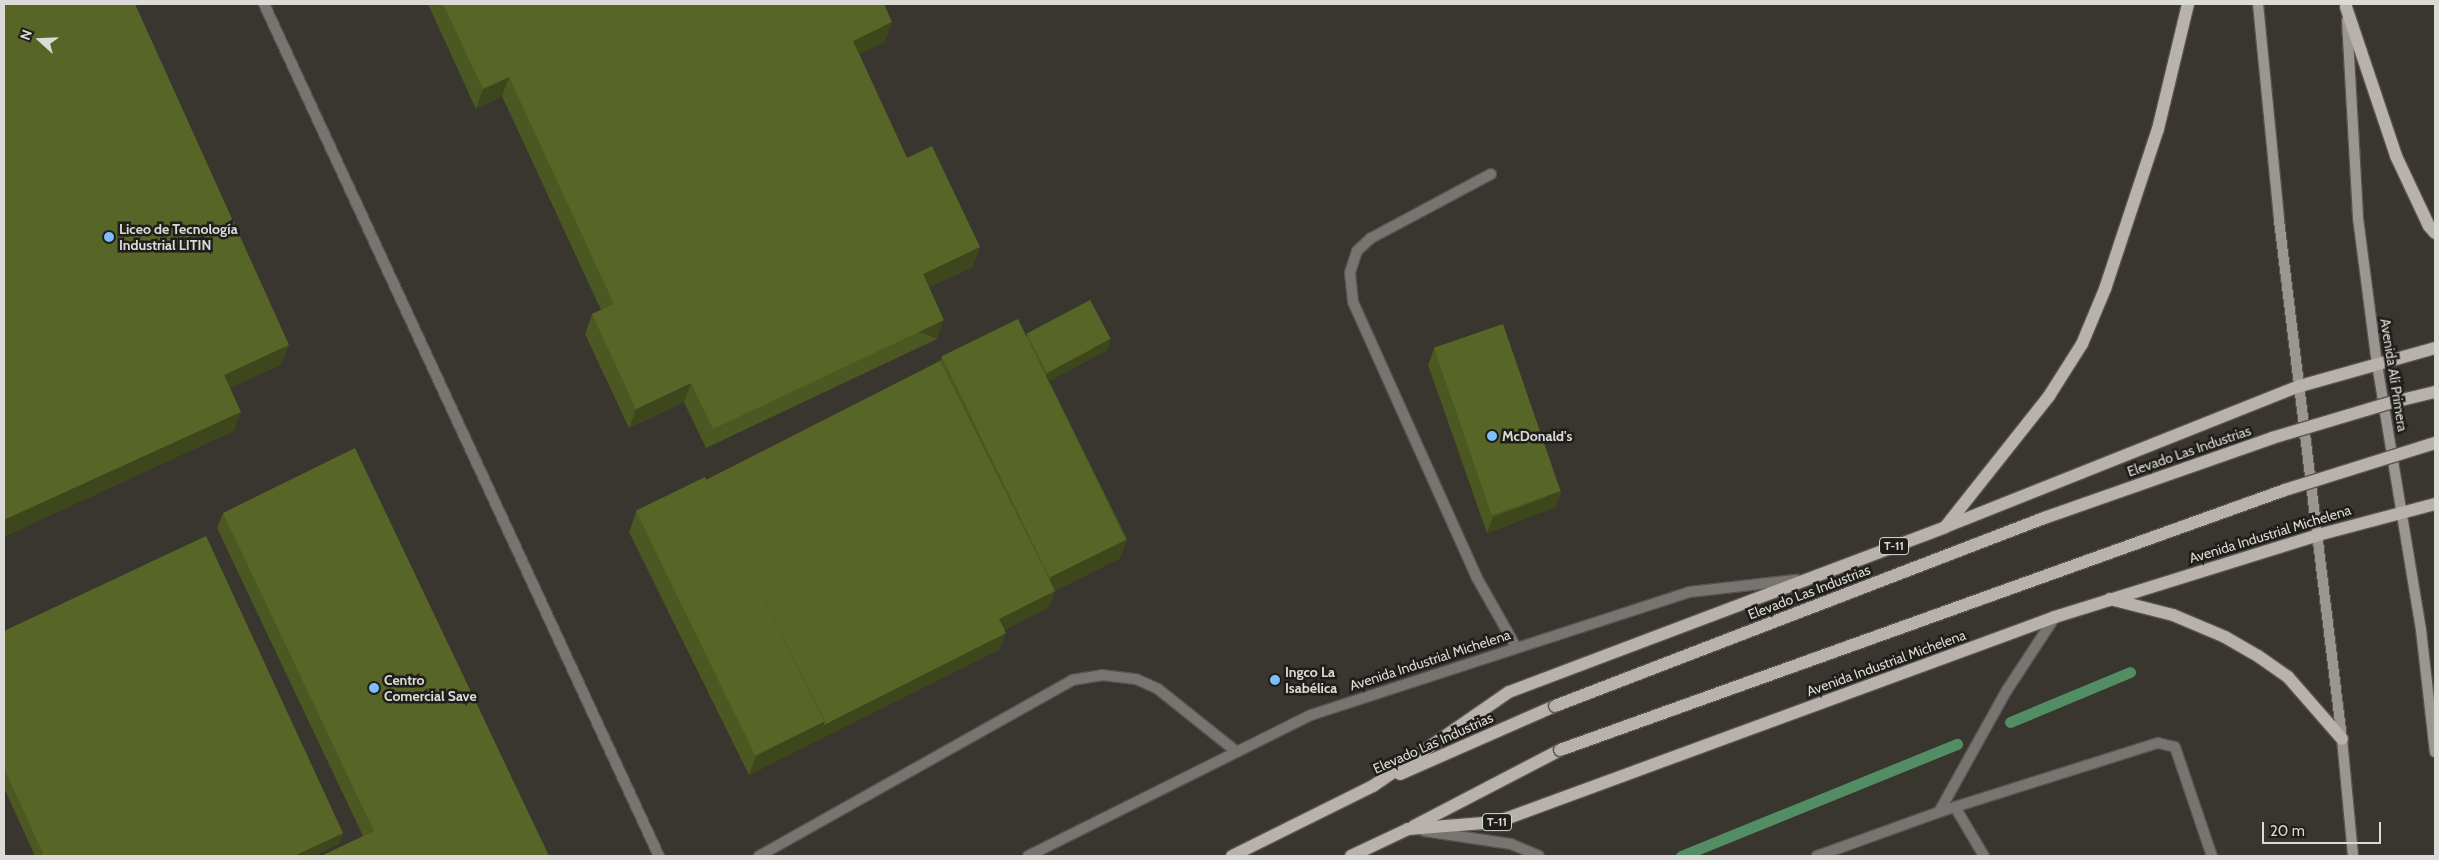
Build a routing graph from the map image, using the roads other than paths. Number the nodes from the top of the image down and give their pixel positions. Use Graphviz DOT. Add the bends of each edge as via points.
graph roads {
  1 [pos="264,4"];
  2 [pos="2188,4"];
  3 [pos="2258,4"];
  4 [pos="2346,6"];
  5 [pos="1491,174"];
  6 [pos="2435,232"];
  7 [pos="2435,348"];
  8 [pos="2377,364"];
  9 [pos="2300,386"];
  10 [pos="2435,392"];
  11 [pos="2435,443"];
  12 [pos="2435,504"];
  13 [pos="2403,511"];
  14 [pos="1945,527"];
  15 [pos="2318,535"];
  16 [pos="1807,579"];
  17 [pos="2110,599"];
  18 [pos="2055,618"];
  19 [pos="1516,647"];
  20 [pos="2342,739"];
  21 [pos="2435,748"];
  22 [pos="1237,752"];
  23 [pos="2435,752"];
  24 [pos="1373,786"];
  25 [pos="1955,807"];
  26 [pos="1939,812"];
  27 [pos="1408,829"];
  28 [pos="659,856"];
  29 [pos="759,856"];
  30 [pos="1028,856"];
  31 [pos="1232,856"];
  32 [pos="1351,856"];
  33 [pos="1539,856"];
  34 [pos="1817,856"];
  35 [pos="1984,856"];
  36 [pos="2212,856"];
  37 [pos="2353,856"];
  1 -- 28 [label="lane"];
  2 -- 14 [label="main road" via="2158,129 2105,289 2082,344 2049,396"];
  3 -- 9 [label="main road" via="2279,220"];
  4 -- 6 [label="main road" via="2396,156"];
  4 -- 8 [label="main road, Avenida Alí Primera" via="2358,218"];
  5 -- 19 [label="lane" via="1371,238 1358,251 1350,273 1353,302 1477,578"];
  7 -- 8 [label="main road, Avenida Industrial Michelena / T-11"];
  8 -- 9 [label="main road, Avenida Industrial Michelena / T-11"];
  8 -- 13 [label="main road, Avenida Alí Primera"];
  9 -- 14 [label="main road, Avenida Industrial Michelena / T-11"];
  9 -- 15 [label="main road"];
  10 -- 24 [label="main road, Elevado Las Industrias / T-11, bridge" via="2272,438 2044,518 1555,706"];
  11 -- 27 [label="main road, T-11, bridge" via="2285,490 1560,750"];
  12 -- 13 [label="main road, Avenida Industrial Michelena / T-11"];
  13 -- 15 [label="main road, Avenida Industrial Michelena / T-11"];
  13 -- 21 [label="main road, Avenida Alí Primera"];
  14 -- 16 [label="main road, Avenida Industrial Michelena / T-11"];
  15 -- 17 [label="main road, Avenida Industrial Michelena / T-11"];
  15 -- 20 [label="main road"];
  16 -- 19 [label="lane, Avenida Industrial Michelena" via="1690,592"];
  16 -- 24 [label="main road, Avenida Industrial Michelena / T-11" via="1509,692"];
  17 -- 18 [label="main road, Avenida Industrial Michelena / T-11"];
  17 -- 20 [label="main road" via="2173,615 2225,637 2258,656 2288,677"];
  18 -- 26 [label="lane" via="2007,690"];
  18 -- 27 [label="main road, Avenida Industrial Michelena / T-11" via="1497,822"];
  19 -- 22 [label="lane, Avenida Industrial Michelena" via="1311,714"];
  20 -- 37 [label="main road"];
  21 -- 23 [label="main road, Avenida Alí Primera"];
  22 -- 29 [label="lane" via="1158,689 1136,679 1102,675 1072,680"];
  22 -- 30 [label="lane, Avenida Industrial Michelena"];
  24 -- 31 [label="main road, Avenida Industrial Michelena / T-11"];
  25 -- 26 [label="lane"];
  25 -- 35 [label="lane"];
  25 -- 36 [label="lane" via="2158,742 2175,747"];
  26 -- 34 [label="lane"];
  27 -- 32 [label="main road, Avenida Industrial Michelena / T-11"];
  27 -- 33 [label="lane" via="1511,844"];
}
